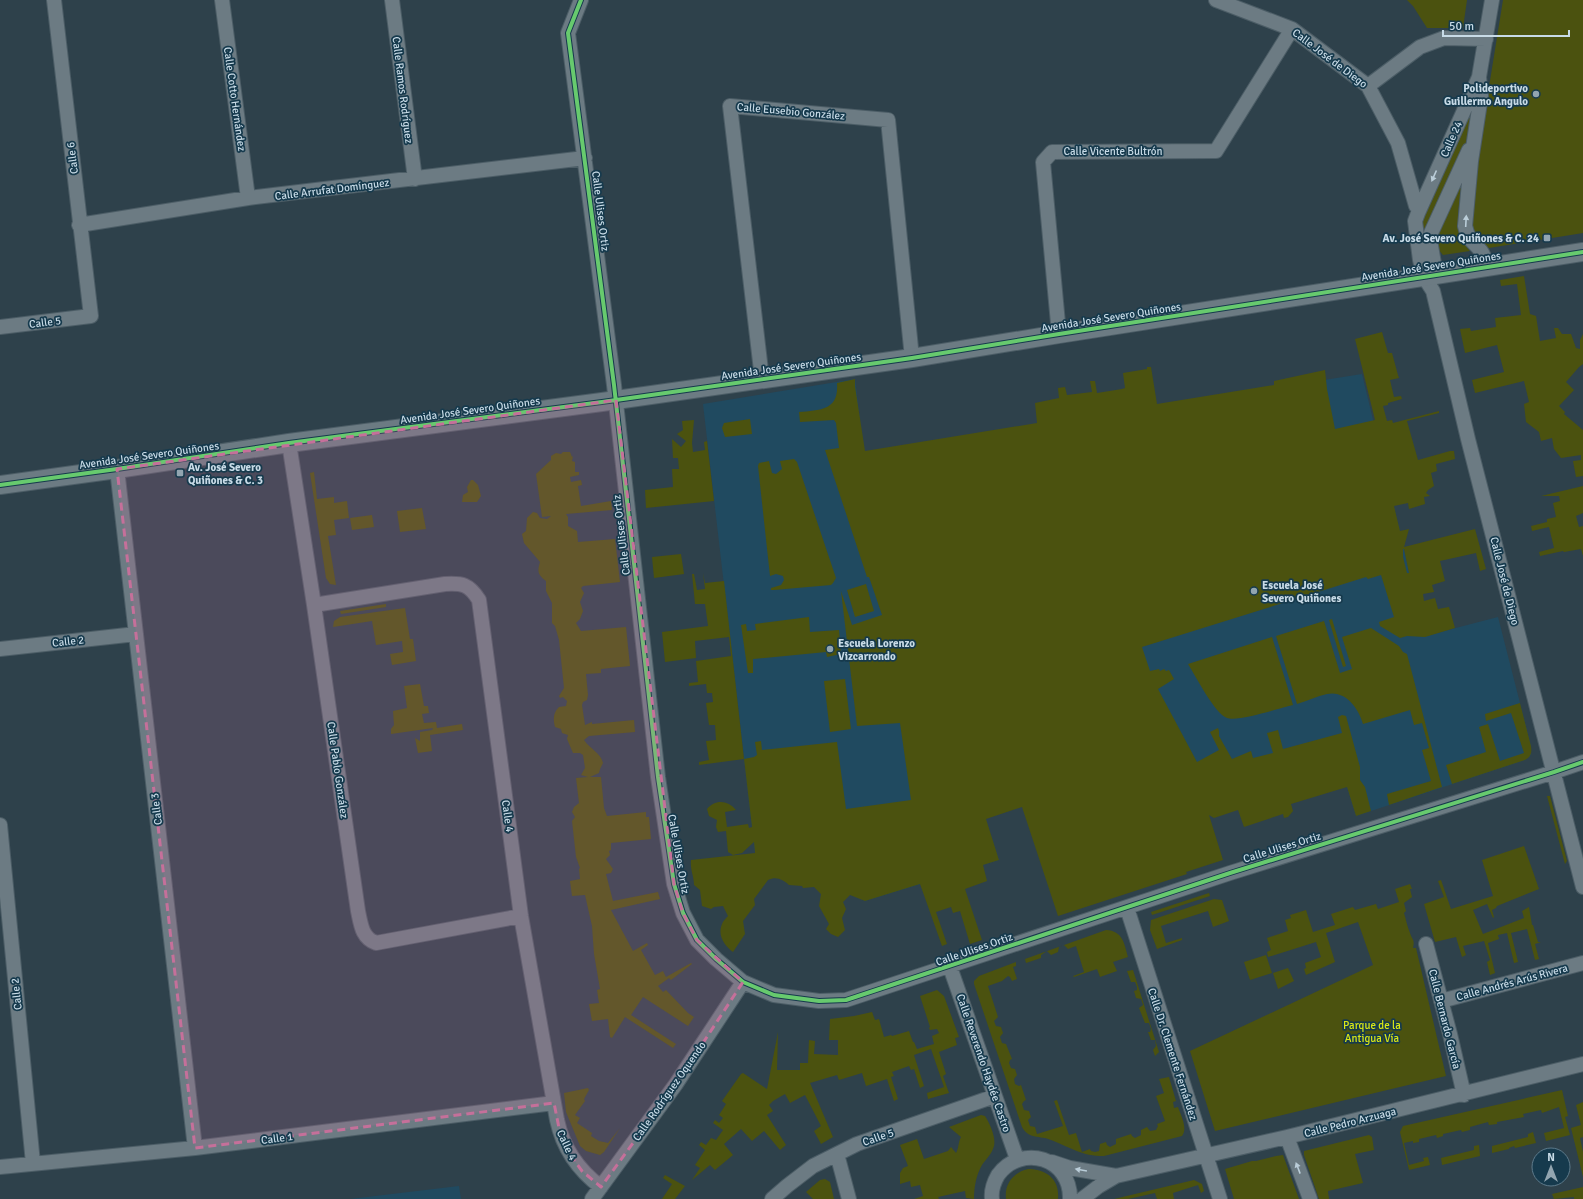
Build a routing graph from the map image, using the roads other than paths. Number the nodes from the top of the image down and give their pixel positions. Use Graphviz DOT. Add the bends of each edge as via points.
graph roads {
  1 [pos="54,0"];
  2 [pos="222,0"];
  3 [pos="392,0"];
  4 [pos="581,0"];
  5 [pos="1216,0"];
  6 [pos="1492,0"];
  7 [pos="1292,29"];
  8 [pos="1486,39"];
  9 [pos="1479,77"];
  10 [pos="1368,86"];
  11 [pos="1474,140"];
  12 [pos="585,158"];
  13 [pos="415,179"];
  14 [pos="248,198"];
  15 [pos="1416,206"];
  16 [pos="79,225"];
  17 [pos="1583,252"];
  18 [pos="1488,267"];
  19 [pos="1430,276"];
  20 [pos="91,316"];
  21 [pos="0,327"];
  22 [pos="1059,334"];
  23 [pos="912,358"];
  24 [pos="762,379"];
  25 [pos="616,400"];
  26 [pos="289,443"];
  27 [pos="117,470"];
  28 [pos="0,485"];
  29 [pos="314,606"];
  30 [pos="136,634"];
  31 [pos="0,648"];
  32 [pos="1583,762"];
  33 [pos="1554,772"];
  34 [pos="0,825"];
  35 [pos="1583,887"];
  36 [pos="1127,908"];
  37 [pos="521,916"];
  38 [pos="1426,944"];
  39 [pos="1583,963"];
  40 [pos="950,967"];
  41 [pos="743,982"];
  42 [pos="1441,1001"];
  43 [pos="1583,1064"];
  44 [pos="1464,1094"];
  45 [pos="995,1096"];
  46 [pos="554,1103"];
  47 [pos="1287,1137"];
  48 [pos="195,1148"];
  49 [pos="837,1154"];
  50 [pos="1206,1156"];
  51 [pos="1017,1159"];
  52 [pos="1047,1161"];
  53 [pos="33,1163"];
  54 [pos="0,1167"];
  55 [pos="1116,1176"];
  56 [pos="601,1187"];
  57 [pos="592,1199"];
  58 [pos="772,1199"];
  59 [pos="849,1199"];
  60 [pos="992,1199"];
  61 [pos="1070,1199"];
  62 [pos="1082,1199"];
  63 [pos="1220,1199"];
  64 [pos="1310,1199"];
  1 -- 16 [label="street, Calle 6"];
  2 -- 14 [label="street, Calle Cotto Hernández"];
  3 -- 13 [label="street, Calle Ramos Rodríguez"];
  4 -- 12 [label="street, Calle Ulises Ortiz" via="568,33"];
  5 -- 7 [label="street, Calle José de Diego"];
  6 -- 8 [label="street, Calle 24"];
  7 -- 10 [label="street, Calle José de Diego"];
  7 -- 22 [label="street, Calle Vicente Bultrón" via="1216,151 1052,152 1043,162"];
  8 -- 9 [label="street, Calle 24"];
  8 -- 10 [label="street" via="1444,38 1420,47"];
  9 -- 11 [label="street" via="1481,96"];
  9 -- 19 [label="street, Calle 24, one-way" via="1415,221 1417,240"];
  10 -- 15 [label="street, Calle José de Diego" via="1398,143"];
  18 -- 11 [label="street, one-way" via="1482,252 1467,235 1465,226"];
  11 -- 19 [label="street" via="1432,233"];
  12 -- 13 [label="street, Calle Arrufat Domínguez"];
  12 -- 25 [label="street, Calle Ulises Ortiz"];
  13 -- 14 [label="street, Calle Arrufat Domínguez"];
  14 -- 16 [label="street, Calle Arrufat Domínguez"];
  16 -- 20 [label="street, Calle 6"];
  17 -- 18 [label="street, Avenida José Severo Quiñones"];
  18 -- 19 [label="street, Avenida José Severo Quiñones"];
  19 -- 22 [label="street, Avenida José Severo Quiñones"];
  19 -- 33 [label="street, Calle José de Diego" via="1468,438"];
  20 -- 21 [label="street, Calle 5"];
  22 -- 23 [label="street, Avenida José Severo Quiñones"];
  23 -- 24 [label="street, Avenida José Severo Quiñones"];
  23 -- 24 [label="street, Calle Eusebio González" via="888,120 730,106"];
  24 -- 25 [label="street, Avenida José Severo Quiñones"];
  25 -- 26 [label="street, Avenida José Severo Quiñones"];
  25 -- 41 [label="street, Calle Ulises Ortiz" via="658,777 674,884 683,913 698,940"];
  26 -- 27 [label="street, Avenida José Severo Quiñones"];
  26 -- 29 [label="street, Calle Pablo González"];
  27 -- 28 [label="street, Avenida José Severo Quiñones"];
  27 -- 30 [label="street, Calle 3"];
  29 -- 37 [label="street, Calle 4" via="445,584 458,583 474,592 479,600"];
  29 -- 37 [label="street, Calle Pablo González" via="358,911 364,934 376,944"];
  30 -- 31 [label="street, Calle 2"];
  30 -- 48 [label="street, Calle 3"];
  32 -- 33 [label="street, Calle Ulises Ortiz"];
  33 -- 35 [label="street, Calle José de Diego"];
  33 -- 36 [label="street, Calle Ulises Ortiz" via="1230,873"];
  34 -- 53 [label="street, Calle 2"];
  36 -- 40 [label="street, Calle Ulises Ortiz"];
  36 -- 50 [label="street, Calle Dr. Clemente Fernández"];
  37 -- 46 [label="street, Calle 4"];
  38 -- 42 [label="street, Calle Bernardo García"];
  39 -- 42 [label="street, Calle Andrés Arús Rivera"];
  40 -- 41 [label="street, Calle Ulises Ortiz" via="846,1000 819,1001 774,995"];
  40 -- 45 [label="street, Calle Reverendo Haydée Castro"];
  41 -- 56 [label="street, Calle Rodríguez Oquendo" via="676,1084"];
  42 -- 44 [label="street, Calle Bernardo García"];
  43 -- 44 [label="street, Calle Pedro Arzuaga"];
  44 -- 47 [label="street, Calle Pedro Arzuaga"];
  45 -- 49 [label="street, Calle 5" via="857,1144"];
  45 -- 51 [label="street, Calle Reverendo Haydée Castro"];
  46 -- 48 [label="street, Calle 1"];
  46 -- 56 [label="street, Calle 4" via="560,1133 568,1152 582,1171"];
  47 -- 50 [label="street, Calle Pedro Arzuaga"];
  64 -- 47 [label="street, one-way"];
  48 -- 53 [label="street, Calle 1"];
  49 -- 58 [label="street, Calle 5" via="813,1166"];
  49 -- 59 [label="street"];
  50 -- 55 [label="street, Calle Pedro Arzuaga"];
  50 -- 63 [label="street, Calle Dr. Clemente Fernández"];
  51 -- 52 [label="street, Calle Pedro Arzuaga" via="1032,1157"];
  51 -- 60 [label="street" via="1004,1167 995,1180"];
  55 -- 52 [label="street, Calle Pedro Arzuaga, one-way"];
  52 -- 61 [label="street" via="1060,1170 1068,1182"];
  53 -- 54 [label="street, Calle 1"];
  55 -- 62 [label="street, Calle Pedro Arzuaga"];
  56 -- 57 [label="street, Calle Rodríguez Oquendo"];
}
